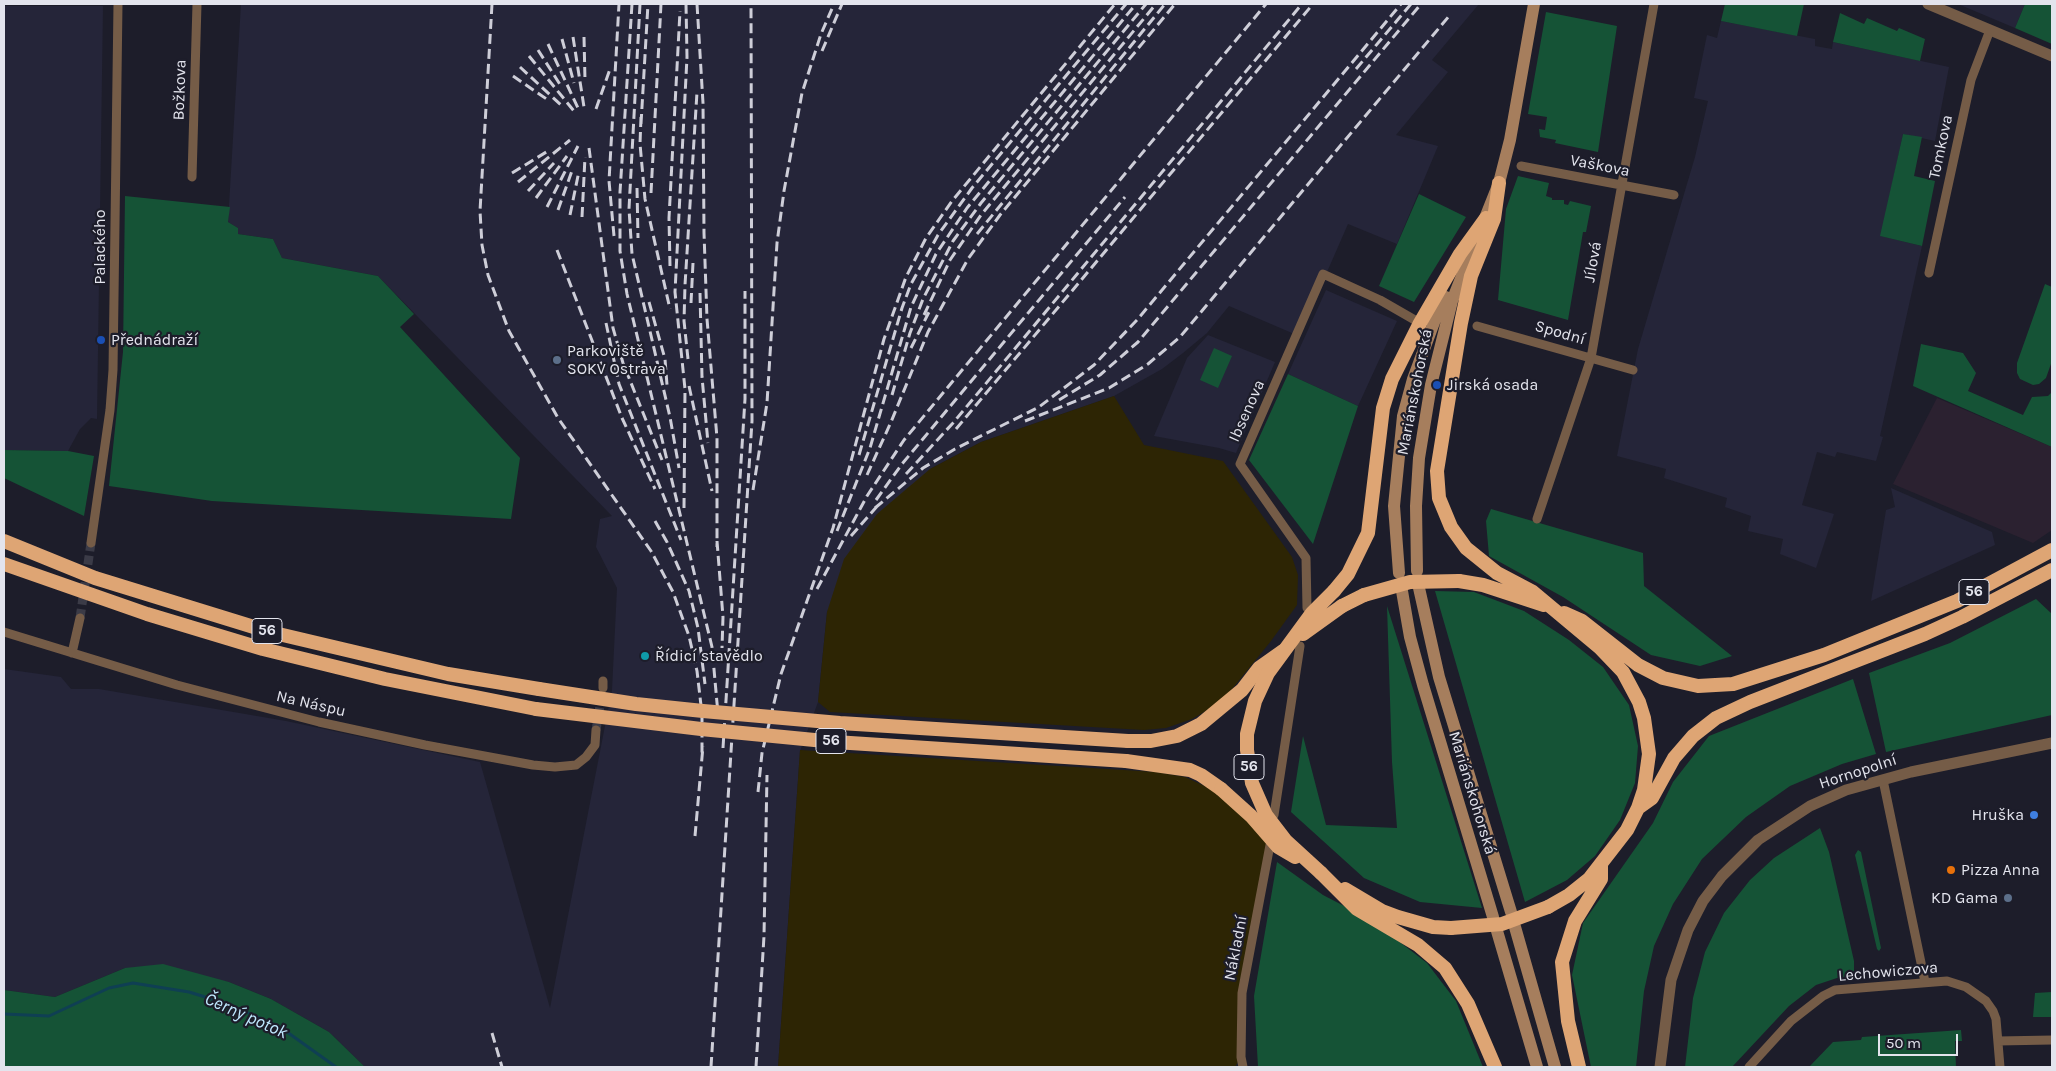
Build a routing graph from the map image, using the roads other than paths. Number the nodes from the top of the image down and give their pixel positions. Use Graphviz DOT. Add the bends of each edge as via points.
graph roads {
  1 [pos="118,4"];
  2 [pos="197,4"];
  3 [pos="1534,4"];
  4 [pos="1654,4"];
  5 [pos="1928,4"];
  6 [pos="1990,30"];
  7 [pos="2052,56"];
  8 [pos="1521,166"];
  9 [pos="192,178"];
  10 [pos="1499,183"];
  11 [pos="1623,186"];
  12 [pos="1674,195"];
  13 [pos="1484,222"];
  14 [pos="1929,273"];
  15 [pos="1420,323"];
  16 [pos="1477,326"];
  17 [pos="1591,358"];
  18 [pos="1633,370"];
  19 [pos="1537,519"];
  20 [pos="4,541"];
  21 [pos="91,543"];
  22 [pos="2052,550"];
  23 [pos="4,564"];
  24 [pos="2052,570"];
  25 [pos="1417,571"];
  26 [pos="1399,573"];
  27 [pos="1419,588"];
  28 [pos="1402,591"];
  29 [pos="1549,607"];
  30 [pos="1307,608"];
  31 [pos="80,618"];
  32 [pos="4,632"];
  33 [pos="1294,646"];
  34 [pos="72,653"];
  35 [pos="596,730"];
  36 [pos="2052,743"];
  37 [pos="1883,780"];
  38 [pos="1638,808"];
  39 [pos="1274,815"];
  40 [pos="1270,845"];
  41 [pos="1599,872"];
  42 [pos="1321,873"];
  43 [pos="1511,912"];
  44 [pos="1493,917"];
  45 [pos="1515,927"];
  46 [pos="1497,931"];
  47 [pos="1925,982"];
  48 [pos="2052,1040"];
  49 [pos="1998,1041"];
  50 [pos="1241,1057"];
  51 [pos="1236,1067"];
  52 [pos="1243,1067"];
  53 [pos="1495,1067"];
  54 [pos="1537,1067"];
  55 [pos="1555,1067"];
  56 [pos="1579,1067"];
  57 [pos="1660,1067"];
  58 [pos="1750,1067"];
  59 [pos="2000,1067"];
  1 -- 21 [label="street, Palackého" via="114,363"];
  2 -- 9 [label="street, Božkova"];
  3 -- 10 [label="main road, Mariánskohorská" via="1510,140"];
  4 -- 11 [label="street, Jílová"];
  5 -- 6 [label="street"];
  6 -- 7 [label="street"];
  6 -- 14 [label="street, Tomkova" via="1971,80"];
  8 -- 11 [label="street, Vaškova"];
  10 -- 13 [label="main road, Mariánskohorská"];
  10 -- 29 [label="highway" via="1494,219 1471,276 1460,323 1437,482 1446,518 1466,548 1497,573 1533,592"];
  11 -- 12 [label="street, Vaškova"];
  11 -- 17 [label="street, Jílová"];
  13 -- 15 [label="highway" via="1460,254"];
  13 -- 25 [label="main road, Mariánskohorská" via="1446,320 1424,421 1416,506"];
  13 -- 26 [label="main road, Mariánskohorská" via="1436,317 1403,416 1394,506"];
  15 -- 30 [label="street, Ibsenova" via="1323,274 1240,464 1306,558"];
  15 -- 33 [label="highway, bridge" via="1392,379 1383,408 1368,533 1348,574 1312,613"];
  16 -- 17 [label="street, Spodní"];
  17 -- 18 [label="street, Spodní"];
  17 -- 19 [label="street, Jílová"];
  20 -- 33 [label="highway, 56, bridge" via="95,578 270,632 448,674 636,704 830,722 1151,741 1177,736 1201,724 1242,690 1259,668"];
  22 -- 29 [label="highway, 56" via="1957,601 1824,655 1733,684 1711,686 1677,682 1638,665 1582,621"];
  23 -- 42 [label="highway, 56, bridge" via="147,614 263,649 385,679 536,709 835,742 1177,767 1201,774 1246,811 1278,847"];
  24 -- 38 [label="highway, 56" via="1962,617 1716,718 1693,736 1652,798"];
  27 -- 43 [label="main road, Mariánskohorská" via="1439,677"];
  28 -- 44 [label="main road, Mariánskohorská" via="1423,685"];
  29 -- 33 [label="highway, 56, bridge" via="1491,587 1458,581 1410,582 1364,595 1342,606 1314,624"];
  29 -- 38 [label="highway, 56" via="1600,648 1623,672 1632,687 1644,718 1649,754"];
  31 -- 34 [label="street"];
  32 -- 34 [label="street, Na Náspu"];
  33 -- 39 [label="street"];
  33 -- 42 [label="highway, 56, bridge" via="1268,672 1255,701 1248,734 1249,766 1255,791 1266,815 1286,841"];
  34 -- 35 [label="street, Na Náspu" via="319,722 533,765 576,765 594,745"];
  36 -- 37 [label="street, Hornopolní"];
  37 -- 47 [label="street"];
  37 -- 57 [label="street, Hornopolní" via="1832,795 1793,815 1758,840 1722,876 1695,916 1679,953 1668,999"];
  38 -- 41 [label="highway, 56"];
  40 -- 50 [label="street, Nákladní" via="1242,993"];
  41 -- 42 [label="highway, 56, bridge" via="1548,907 1502,924 1451,928 1414,923 1382,911"];
  41 -- 56 [label="highway" via="1575,921 1562,962 1568,1021"];
  42 -- 53 [label="highway" via="1357,909 1418,946 1445,968 1468,1004"];
  45 -- 55 [label="main road"];
  46 -- 54 [label="main road"];
  47 -- 49 [label="street, Lechowiczova" via="1957,983 1986,1001 1996,1019"];
  47 -- 58 [label="street, Lechowiczova" via="1835,990 1791,1020"];
  48 -- 49 [label="street"];
  49 -- 59 [label="street, Lechowiczova"];
  50 -- 51 [label="street, Nákladní"];
  50 -- 52 [label="street, Nákladní"];
}
